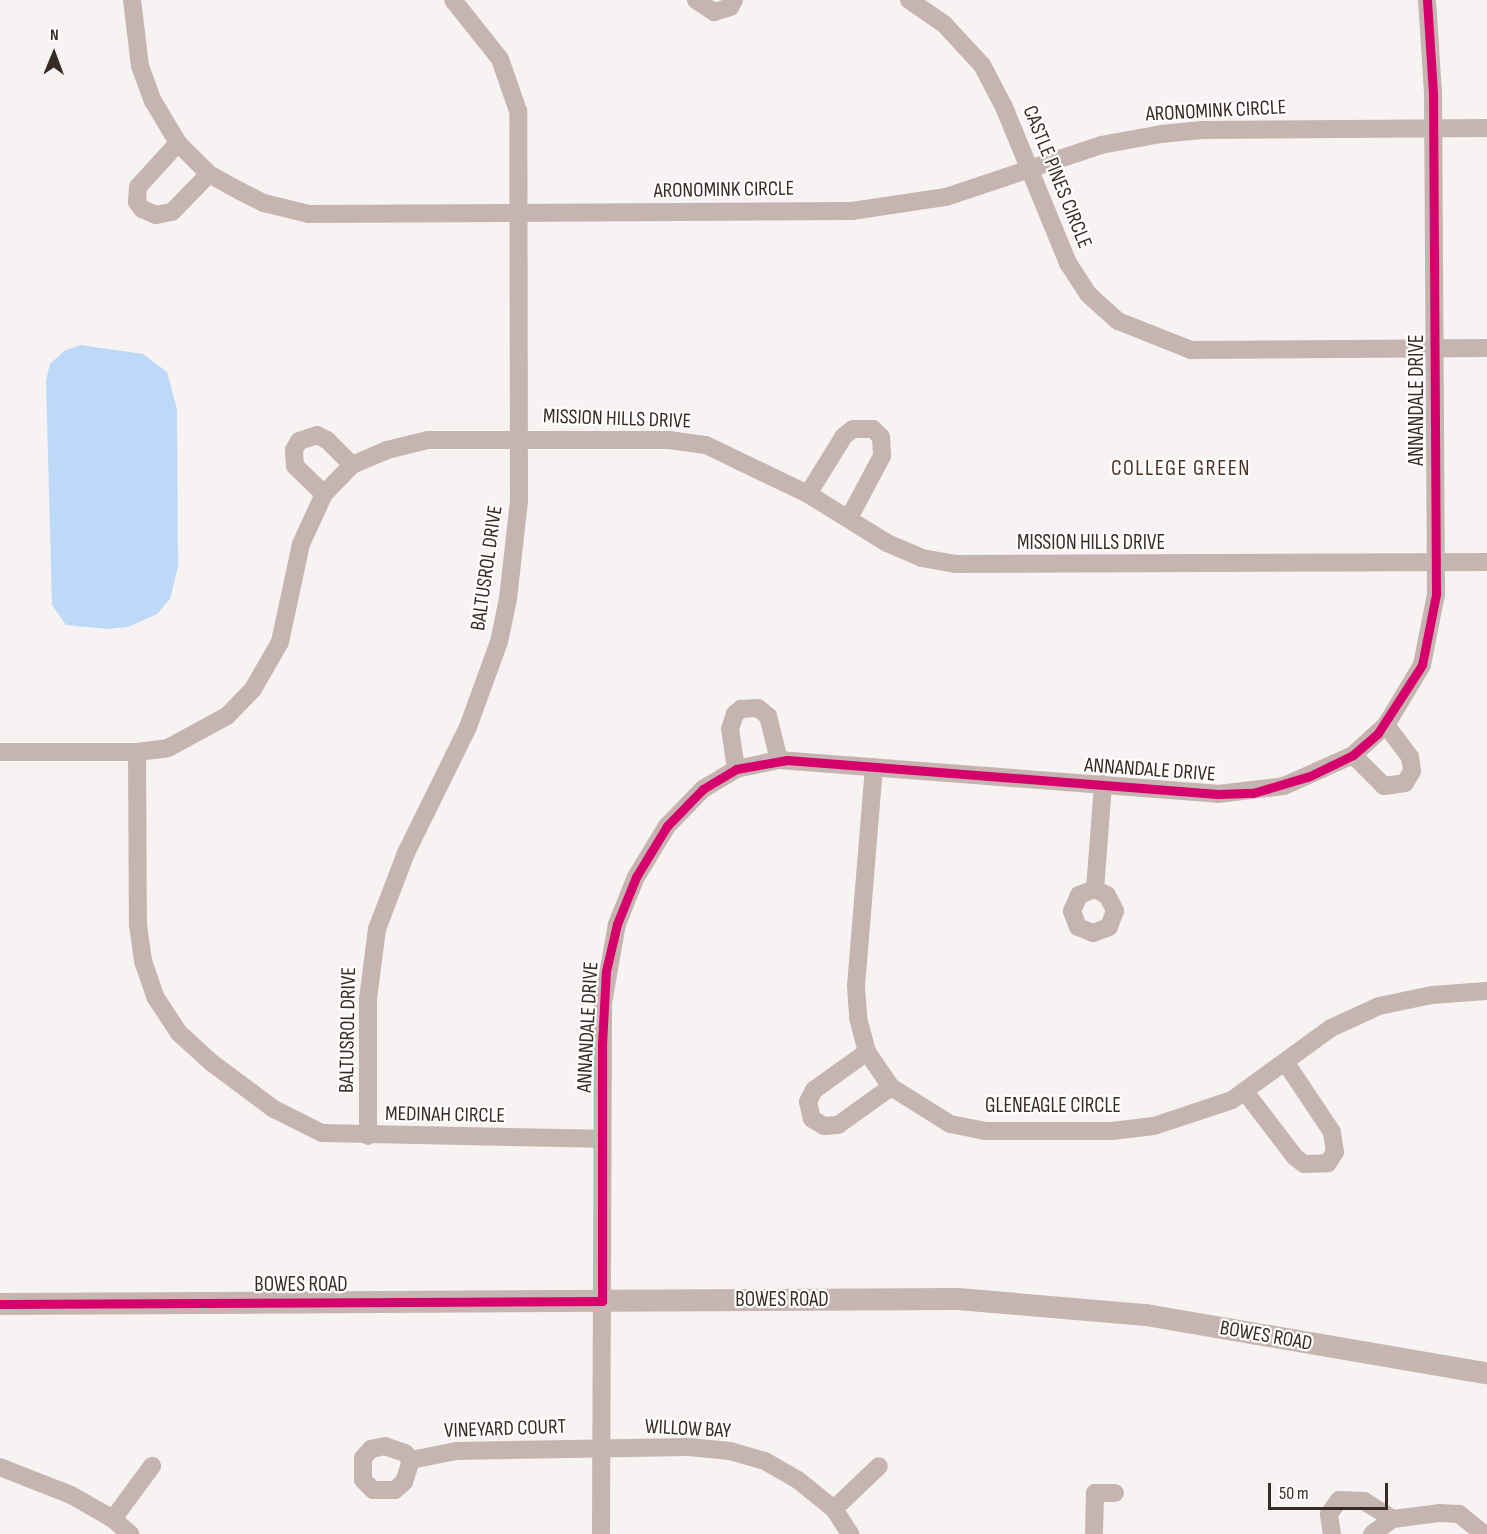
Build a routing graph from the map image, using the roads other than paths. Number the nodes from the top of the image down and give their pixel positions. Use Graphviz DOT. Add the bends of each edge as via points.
graph roads {
  1 [pos="132,0"];
  2 [pos="453,0"];
  3 [pos="696,0"];
  4 [pos="734,0"];
  5 [pos="909,0"];
  6 [pos="1427,0"];
  7 [pos="1434,128"];
  8 [pos="1487,128"];
  9 [pos="178,144"];
  10 [pos="1029,168"];
  11 [pos="209,174"];
  12 [pos="521,214"];
  13 [pos="1434,348"];
  14 [pos="1487,348"];
  15 [pos="522,439"];
  16 [pos="352,465"];
  17 [pos="324,494"];
  18 [pos="808,494"];
  19 [pos="849,518"];
  20 [pos="1436,562"];
  21 [pos="1487,562"];
  22 [pos="1386,725"];
  23 [pos="0,752"];
  24 [pos="137,752"];
  25 [pos="1353,755"];
  26 [pos="779,760"];
  27 [pos="874,767"];
  28 [pos="736,769"];
  29 [pos="1103,784"];
  30 [pos="1095,889"];
  31 [pos="1487,991"];
  32 [pos="867,1052"];
  33 [pos="1286,1063"];
  34 [pos="891,1087"];
  35 [pos="1246,1093"];
  36 [pos="368,1136"];
  37 [pos="602,1139"];
  38 [pos="602,1301"];
  39 [pos="0,1304"];
  40 [pos="1487,1373"];
  41 [pos="601,1449"];
  42 [pos="411,1460"];
  43 [pos="152,1466"];
  44 [pos="879,1466"];
  45 [pos="0,1467"];
  46 [pos="1115,1493"];
  47 [pos="834,1509"];
  48 [pos="113,1519"];
  49 [pos="1393,1519"];
  50 [pos="130,1534"];
  51 [pos="601,1534"];
  52 [pos="850,1534"];
  53 [pos="1094,1534"];
  54 [pos="1332,1534"];
  55 [pos="1372,1534"];
  56 [pos="1484,1534"];
  1 -- 9 [label="street, ARONOMINK CIRCLE" via="140,66 153,101"];
  2 -- 12 [label="street, BALTUSROL DRIVE" via="486,36 516,97 521,133"];
  3 -- 4 [label="street" via="701,7 714,12 730,7"];
  5 -- 10 [label="street, CASTLE PINES CIRCLE" via="944,24 982,65"];
  6 -- 7 [label="street, ANNANDALE DRIVE"];
  7 -- 8 [label="street, ARONOMINK CIRCLE"];
  7 -- 10 [label="street, ARONOMINK CIRCLE" via="1202,130 1126,140"];
  7 -- 13 [label="street, ANNANDALE DRIVE"];
  9 -- 11 [label="street, ARONOMINK CIRCLE"];
  9 -- 11 [label="street" via="138,187 137,202 142,209 156,215 172,212"];
  10 -- 12 [label="street, ARONOMINK CIRCLE" via="978,188 883,208"];
  10 -- 13 [label="street, CASTLE PINES CIRCLE" via="1059,245 1089,295 1118,321 1152,338 1191,350 1233,352"];
  11 -- 12 [label="street, ARONOMINK CIRCLE" via="264,203 309,214"];
  12 -- 15 [label="street, BALTUSROL DRIVE"];
  13 -- 14 [label="street, CASTLE PINES CIRCLE"];
  13 -- 20 [label="street, ANNANDALE DRIVE"];
  15 -- 16 [label="street, MISSION HILLS DRIVE" via="428,440 387,450"];
  15 -- 18 [label="street, MISSION HILLS DRIVE" via="669,440 706,445"];
  15 -- 36 [label="street, BALTUSROL DRIVE" via="515,551 499,642 468,727 406,854 377,929 368,999"];
  16 -- 17 [label="street, MISSION HILLS DRIVE"];
  16 -- 17 [label="street" via="317,435 299,441 294,450 295,466"];
  17 -- 24 [label="street, MISSION HILLS DRIVE" via="301,544 280,642 253,689 227,716 198,735 168,748"];
  18 -- 19 [label="street, MISSION HILLS DRIVE"];
  18 -- 19 [label="street" via="844,436 853,429 873,429 881,436 882,456"];
  19 -- 20 [label="street, MISSION HILLS DRIVE" via="905,550 956,564"];
  20 -- 21 [label="street, MISSION HILLS DRIVE"];
  20 -- 22 [label="street, ANNANDALE DRIVE" via="1434,614 1422,665"];
  22 -- 25 [label="street, ANNANDALE DRIVE"];
  22 -- 25 [label="street" via="1410,757 1412,771 1405,783 1384,786"];
  23 -- 24 [label="street, MISSION HILLS DRIVE"];
  24 -- 36 [label="street, MEDINAH CIRCLE" via="138,925 143,961 156,998 179,1033 274,1109 322,1132"];
  25 -- 29 [label="street, ANNANDALE DRIVE" via="1284,786 1253,793"];
  26 -- 27 [label="street, ANNANDALE DRIVE"];
  26 -- 28 [label="street, ANNANDALE DRIVE"];
  26 -- 28 [label="street" via="768,716 758,708 741,709 731,720 730,729"];
  27 -- 29 [label="street, ANNANDALE DRIVE"];
  27 -- 32 [label="street, GLENEAGLE CIRCLE" via="856,986"];
  28 -- 37 [label="street, ANNANDALE DRIVE" via="704,789 667,826 636,876 617,924 603,1003"];
  29 -- 30 [label="street"];
  31 -- 33 [label="street, GLENEAGLE CIRCLE" via="1432,995 1379,1006 1331,1028"];
  32 -- 34 [label="street, GLENEAGLE CIRCLE"];
  32 -- 34 [label="street" via="814,1090 808,1102 813,1119 824,1126 838,1125"];
  33 -- 35 [label="street, GLENEAGLE CIRCLE"];
  33 -- 35 [label="street" via="1332,1132 1335,1152 1328,1163 1304,1164 1295,1157"];
  34 -- 35 [label="street, GLENEAGLE CIRCLE" via="950,1124 986,1131 1112,1131 1154,1126 1203,1112"];
  36 -- 37 [label="street, MEDINAH CIRCLE"];
  37 -- 38 [label="street, ANNANDALE DRIVE"];
  38 -- 39 [label="main road, BOWES ROAD"];
  38 -- 40 [label="main road, BOWES ROAD" via="958,1299 1146,1316"];
  38 -- 41 [label="street, ANNANDALE DRIVE"];
  41 -- 42 [label="street, VINEYARD COURT" via="456,1451"];
  41 -- 47 [label="street, WILLOW BAY" via="730,1451 773,1466"];
  41 -- 51 [label="street, ANNANDALE DRIVE"];
  43 -- 48 [label="street"];
  44 -- 47 [label="street"];
  45 -- 48 [label="street" via="71,1494"];
  46 -- 53 [label="street" via="1095,1493"];
  47 -- 52 [label="street, WILLOW BAY"];
  48 -- 50 [label="street"];
  49 -- 54 [label="street" via="1364,1501 1339,1500 1329,1514"];
  49 -- 55 [label="street"];
  49 -- 56 [label="street" via="1416,1513 1459,1514"];
}
